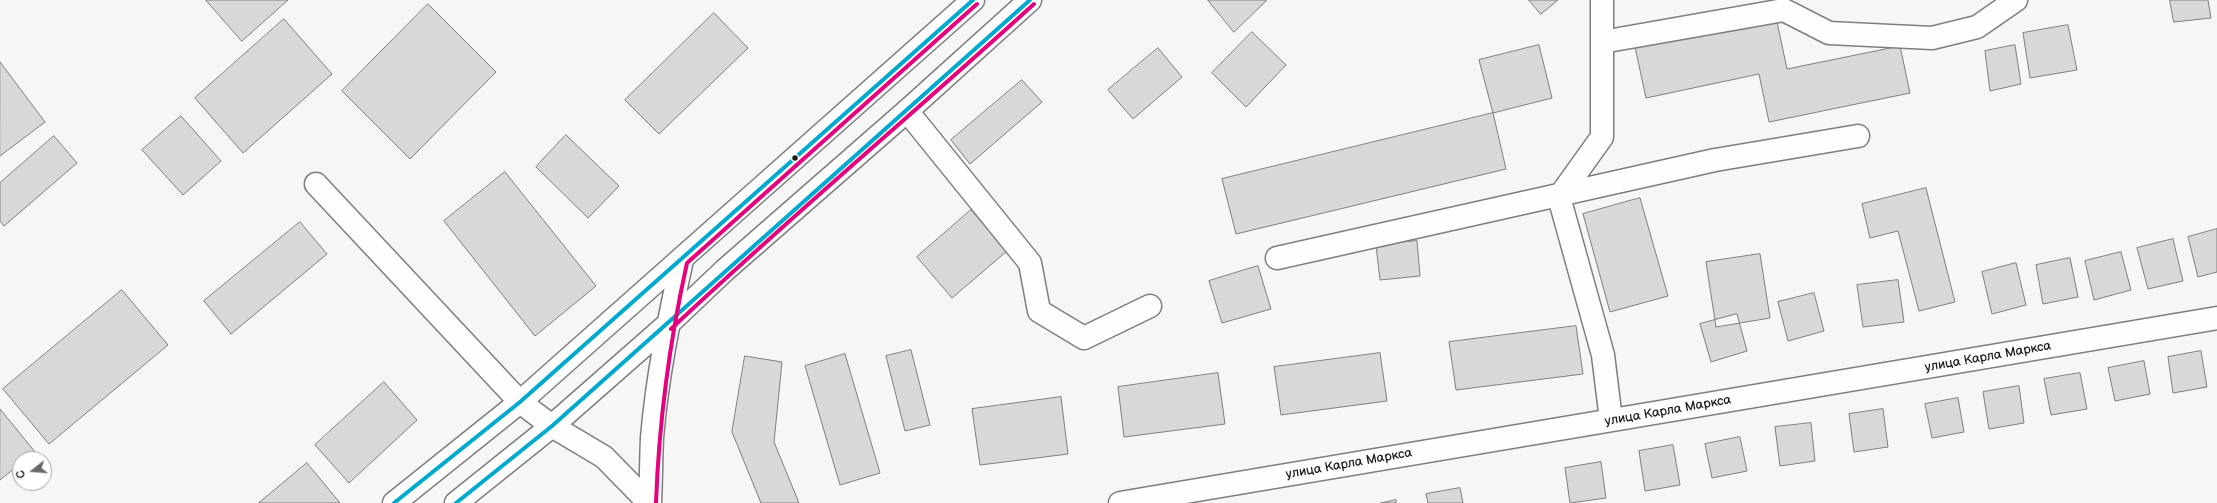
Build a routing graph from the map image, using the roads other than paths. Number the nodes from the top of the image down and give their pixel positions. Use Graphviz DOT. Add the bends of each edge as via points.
graph roads {
  1 [pos="972,0"];
  2 [pos="1030,0"];
  3 [pos="1602,0"];
  4 [pos="2016,0"];
  5 [pos="1602,42"];
  6 [pos="907,111"];
  7 [pos="1858,136"];
  8 [pos="316,184"];
  9 [pos="1559,196"];
  10 [pos="1277,258"];
  11 [pos="682,260"];
  12 [pos="1150,306"];
  13 [pos="2217,318"];
  14 [pos="667,325"];
  15 [pos="520,402"];
  16 [pos="1611,420"];
  17 [pos="552,426"];
  18 [pos="394,503"];
  19 [pos="456,503"];
  20 [pos="649,503"];
  21 [pos="1120,503"];
  1 -- 11 [label="main road"];
  2 -- 6 [label="main road"];
  3 -- 5 [label="main road"];
  4 -- 5 [label="main road" via="1977,27 1932,38 1829,33 1784,10"];
  5 -- 9 [label="main road" via="1602,137"];
  6 -- 12 [label="main road" via="1030,263 1039,312 1084,338"];
  6 -- 14 [label="main road" via="725,270"];
  7 -- 9 [label="main road" via="1715,160"];
  8 -- 15 [label="main road"];
  9 -- 10 [label="main road"];
  9 -- 16 [label="main road" via="1602,355"];
  11 -- 14 [label="main road"];
  11 -- 15 [label="main road"];
  13 -- 16 [label="main road, улица Карла Маркса"];
  14 -- 17 [label="main road"];
  14 -- 20 [label="main road" via="652,438"];
  15 -- 17 [label="main road"];
  15 -- 18 [label="main road"];
  16 -- 21 [label="main road, улица Карла Маркса"];
  17 -- 19 [label="main road"];
  17 -- 20 [label="main road" via="604,457"];
}
